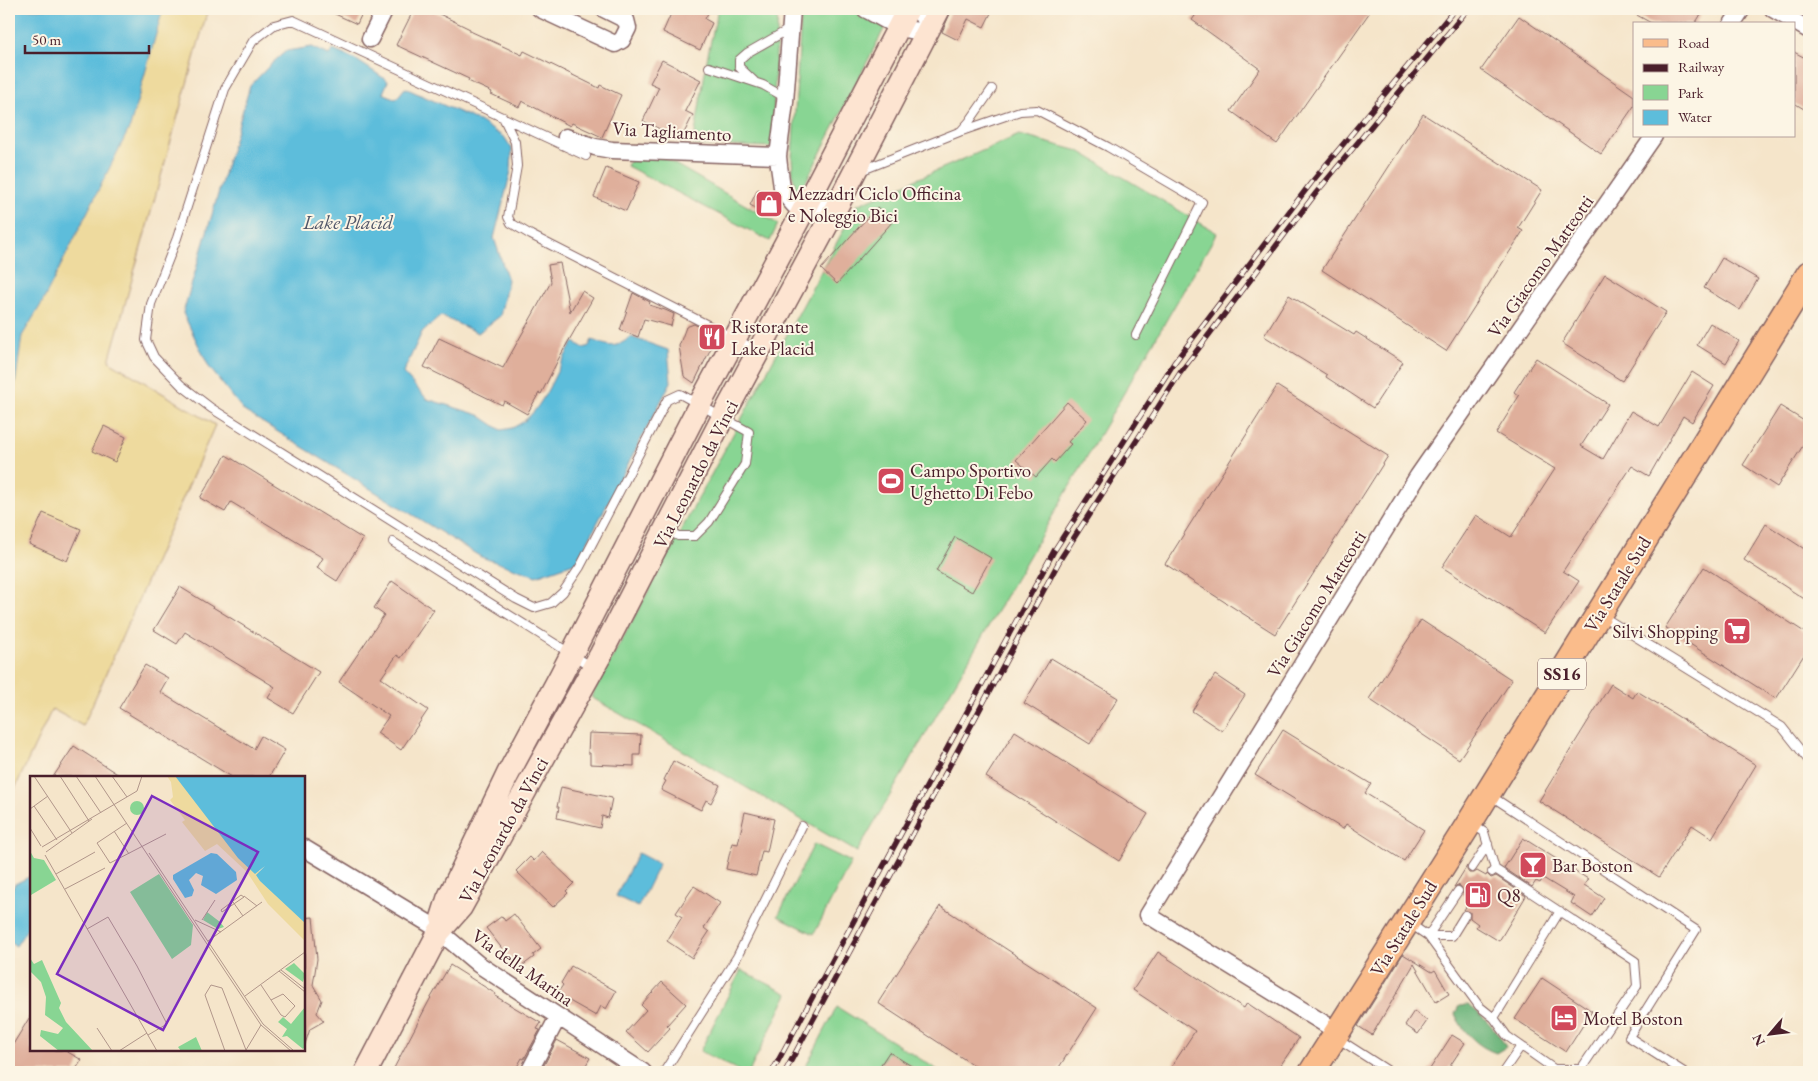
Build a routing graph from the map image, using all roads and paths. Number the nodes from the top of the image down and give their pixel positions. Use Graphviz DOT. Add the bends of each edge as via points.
graph roads {
  1 [pos="385,9"];
  2 [pos="540,9"];
  3 [pos="604,9"];
  4 [pos="792,9"];
  5 [pos="866,9"];
  6 [pos="916,9"];
  7 [pos="939,9"];
  8 [pos="1742,9"];
  9 [pos="1773,9"];
  10 [pos="904,18"];
  11 [pos="1733,22"];
  12 [pos="1795,22"];
  13 [pos="1796,22"];
  14 [pos="791,28"];
  15 [pos="929,28"];
  16 [pos="1809,30"];
  17 [pos="370,39"];
  18 [pos="709,67"];
  19 [pos="754,81"];
  20 [pos="992,89"];
  21 [pos="786,98"];
  22 [pos="503,117"];
  23 [pos="960,132"];
  24 [pos="566,137"];
  25 [pos="1653,138"];
  26 [pos="834,153"];
  27 [pos="586,156"];
  28 [pos="778,156"];
  29 [pos="854,174"];
  30 [pos="838,204"];
  31 [pos="803,211"];
  32 [pos="1809,274"];
  33 [pos="1136,335"];
  34 [pos="735,338"];
  35 [pos="759,351"];
  36 [pos="700,404"];
  37 [pos="723,417"];
  38 [pos="647,506"];
  39 [pos="668,524"];
  40 [pos="393,542"];
  41 [pos="1599,614"];
  42 [pos="572,654"];
  43 [pos="594,668"];
  44 [pos="1809,761"];
  45 [pos="1488,793"];
  46 [pos="1470,822"];
  47 [pos="802,826"];
  48 [pos="1488,844"];
  49 [pos="305,849"];
  50 [pos="1472,868"];
  51 [pos="1458,890"];
  52 [pos="1560,911"];
  53 [pos="1465,915"];
  54 [pos="1407,922"];
  55 [pos="440,932"];
  56 [pos="1428,936"];
  57 [pos="558,1017"];
  58 [pos="1494,1018"];
  59 [pos="1337,1034"];
  60 [pos="1521,1046"];
  61 [pos="366,1072"];
  62 [pos="529,1072"];
  63 [pos="643,1072"];
  64 [pos="664,1072"];
  65 [pos="1312,1072"];
  66 [pos="1390,1072"];
  67 [pos="1503,1072"];
  68 [pos="1684,1072"];
  1 -- 17 [label="street"];
  2 -- 3 [label="street" via="615,44 622,40 628,28 626,20"];
  4 -- 14 [label="street"];
  5 -- 10 [label="street"];
  6 -- 15 [label="street"];
  7 -- 15 [label="street, Via Leonardo da Vinci"];
  8 -- 11 [label="street"];
  9 -- 12 [label="street"];
  10 -- 15 [label="street" via="914,32"];
  10 -- 26 [label="street, Via Leonardo da Vinci"];
  13 -- 16 [label="street"];
  14 -- 19 [label="lane" via="746,53 740,60 740,67"];
  14 -- 21 [label="street"];
  15 -- 29 [label="street, Via Leonardo da Vinci"];
  18 -- 19 [label="lane"];
  19 -- 21 [label="lane"];
  20 -- 23 [label="lane"];
  21 -- 28 [label="street"];
  22 -- 27 [label="lane"];
  22 -- 34 [label="lane" via="515,142 517,166 508,217 511,223"];
  22 -- 36 [label="lane" via="293,20 274,25 253,41 225,89 177,238 151,304 146,340 154,357 180,385 211,408 534,608 551,603 580,567 667,400 680,394"];
  23 -- 29 [label="lane"];
  23 -- 33 [label="lane" via="1020,111 1037,110 1202,202"];
  24 -- 28 [label="street, Via Tagliamento" via="612,150"];
  25 -- 59 [label="street, Via Giacomo Matteotti" via="1418,476 1148,915"];
  26 -- 29 [label="street" via="832,165 835,171 843,175"];
  26 -- 31 [label="street, Via Leonardo da Vinci"];
  28 -- 31 [label="street" via="782,187 794,205"];
  29 -- 30 [label="street, Via Leonardo da Vinci"];
  30 -- 31 [label="street"];
  30 -- 35 [label="street, Via Leonardo da Vinci"];
  31 -- 34 [label="street, Via Leonardo da Vinci"];
  32 -- 41 [label="main road, Via Statale Sud / SS16"];
  34 -- 35 [label="lane"];
  34 -- 36 [label="street, Via Leonardo da Vinci"];
  35 -- 37 [label="street, Via Leonardo da Vinci"];
  36 -- 37 [label="lane"];
  36 -- 38 [label="street, Via Leonardo da Vinci"];
  37 -- 39 [label="street, Via Leonardo da Vinci"];
  37 -- 39 [label="lane" via="750,432 745,464 709,522 695,536 678,536"];
  38 -- 39 [label="street"];
  38 -- 42 [label="street, Via Leonardo da Vinci"];
  39 -- 43 [label="street, Via Leonardo da Vinci"];
  40 -- 42 [label="lane"];
  41 -- 44 [label="lane" via="1782,727"];
  41 -- 45 [label="main road, Via Statale Sud / SS16"];
  42 -- 43 [label="lane"];
  42 -- 55 [label="street, Via Leonardo da Vinci" via="508,774 448,899 442,913"];
  43 -- 55 [label="street, Via Leonardo da Vinci" via="461,907"];
  45 -- 46 [label="main road, Via Statale Sud / SS16"];
  45 -- 68 [label="lane" via="1696,930 1629,1037"];
  46 -- 48 [label="lane" via="1484,832"];
  46 -- 54 [label="main road, Via Statale Sud / SS16"];
  47 -- 64 [label="lane" via="737,957"];
  48 -- 50 [label="lane"];
  48 -- 52 [label="lane" via="1494,870"];
  49 -- 55 [label="street, Via della Marina"];
  51 -- 56 [label="lane"];
  52 -- 58 [label="lane"];
  52 -- 60 [label="lane" via="1635,961 1637,986 1581,1069 1554,1069"];
  53 -- 56 [label="lane" via="1452,936"];
  54 -- 56 [label="lane"];
  54 -- 59 [label="main road, Via Statale Sud / SS16"];
  55 -- 57 [label="street, Via della Marina" via="478,964"];
  55 -- 61 [label="street, Via Leonardo da Vinci"];
  56 -- 58 [label="lane" via="1479,1006"];
  57 -- 62 [label="street"];
  57 -- 63 [label="street, Via della Marina"];
  58 -- 60 [label="lane" via="1507,1036"];
  59 -- 65 [label="main road, Via Statale Sud / SS16"];
  59 -- 66 [label="lane"];
  60 -- 67 [label="lane"];
}
